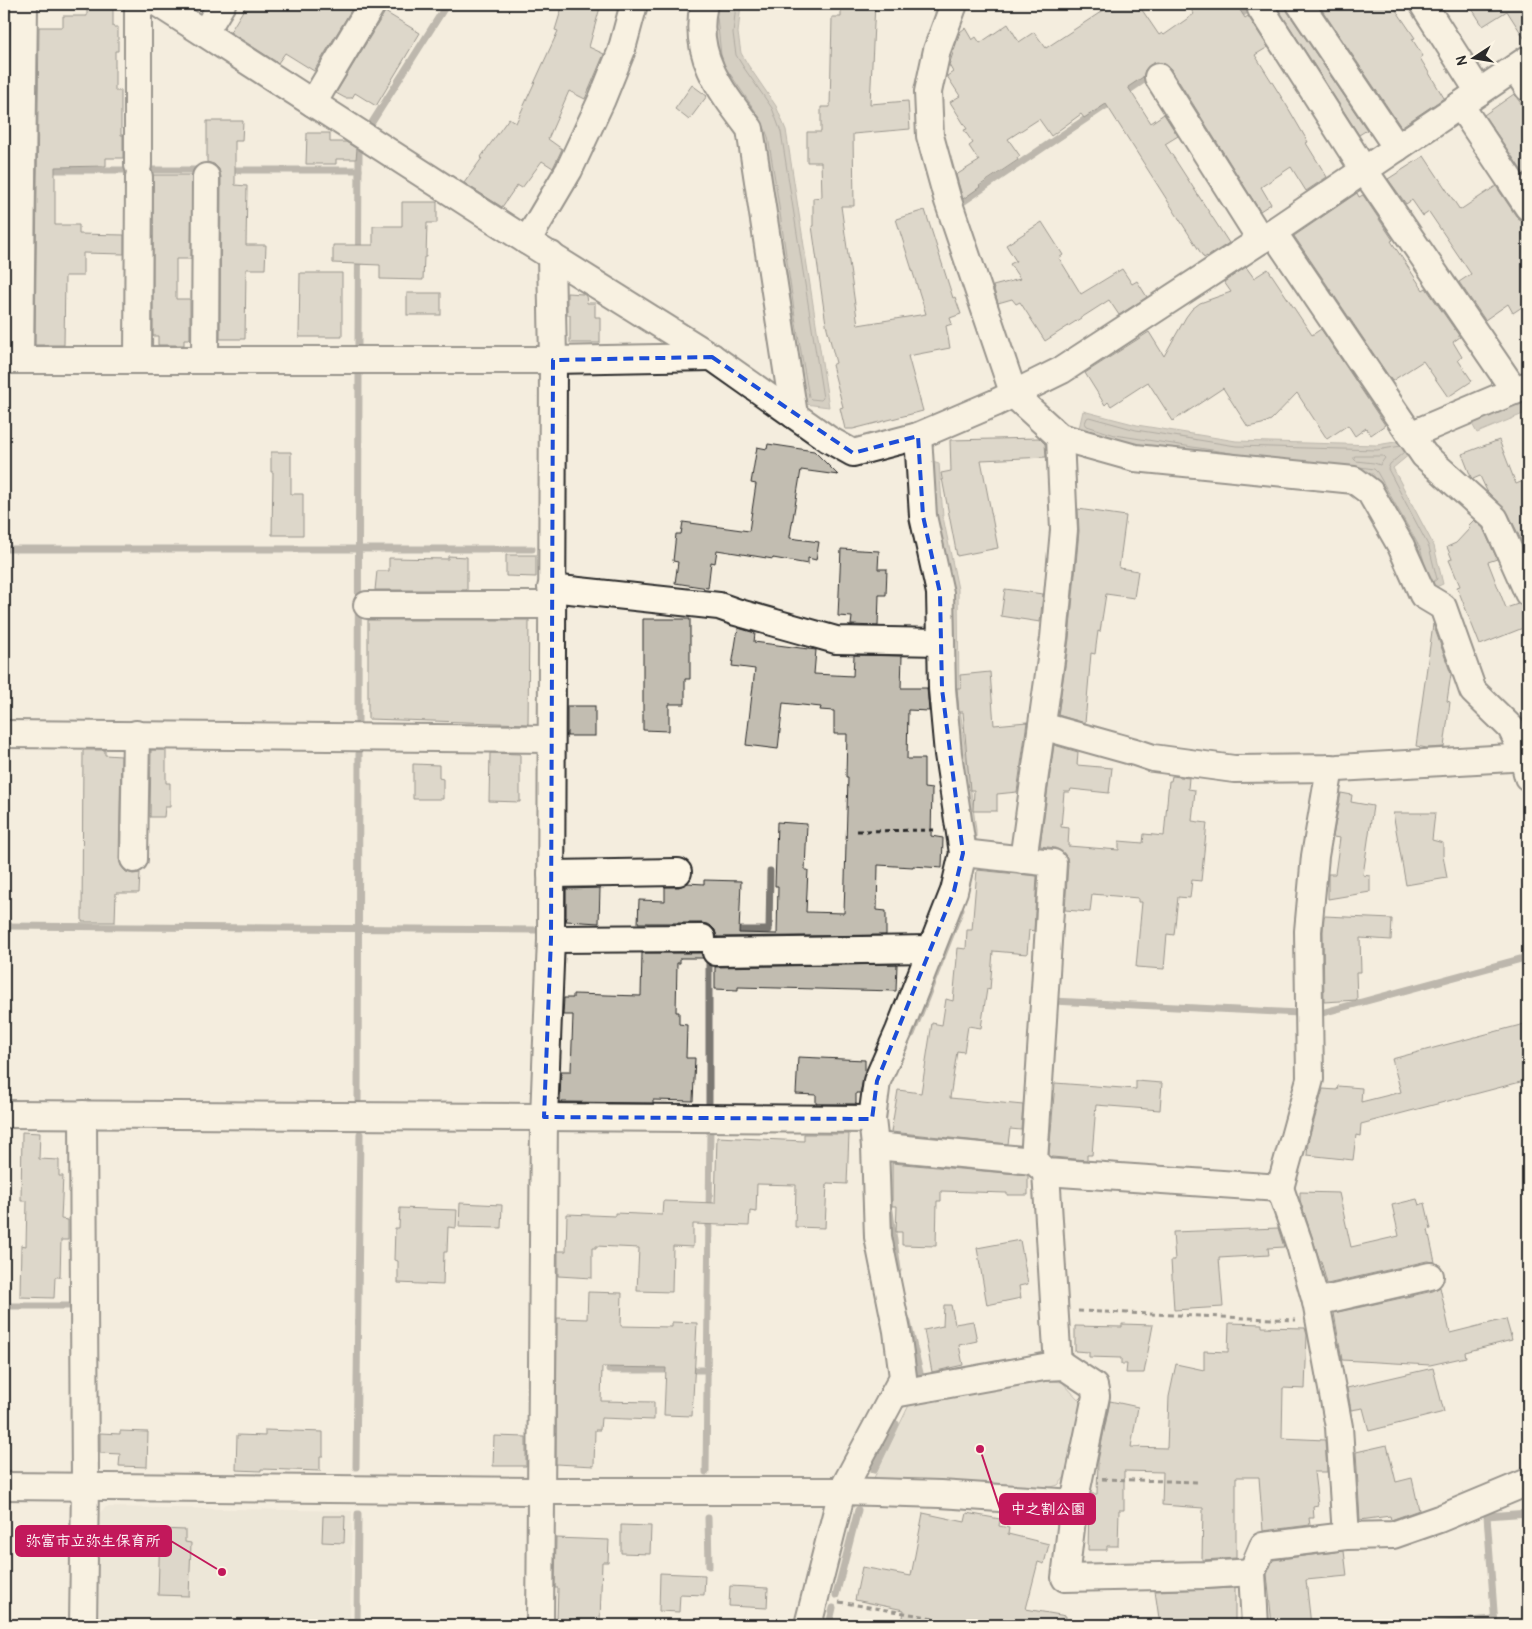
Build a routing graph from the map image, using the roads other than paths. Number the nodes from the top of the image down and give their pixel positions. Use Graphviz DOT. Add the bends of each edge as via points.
graph roads {
  1 [pos="24,4"];
  2 [pos="138,4"];
  3 [pos="159,4"];
  4 [pos="222,4"];
  5 [pos="372,4"];
  6 [pos="634,4"];
  7 [pos="704,4"];
  8 [pos="954,4"];
  9 [pos="1300,4"];
  10 [pos="1423,4"];
  11 [pos="1261,9"];
  12 [pos="205,32"];
  13 [pos="1524,72"];
  14 [pos="1158,77"];
  15 [pos="1470,99"];
  16 [pos="313,103"];
  17 [pos="1397,148"];
  18 [pos="1364,170"];
  19 [pos="206,177"];
  20 [pos="1528,207"];
  21 [pos="1267,236"];
  22 [pos="527,241"];
  23 [pos="551,255"];
  24 [pos="712,357"];
  25 [pos="12,360"];
  26 [pos="138,360"];
  27 [pos="206,360"];
  28 [pos="553,360"];
  29 [pos="1522,388"];
  30 [pos="1014,395"];
  31 [pos="794,415"];
  32 [pos="1410,435"];
  33 [pos="918,436"];
  34 [pos="1060,437"];
  35 [pos="1528,593"];
  36 [pos="551,596"];
  37 [pos="367,605"];
  38 [pos="941,642"];
  39 [pos="1042,726"];
  40 [pos="4,734"];
  41 [pos="136,734"];
  42 [pos="550,739"];
  43 [pos="1527,764"];
  44 [pos="1330,768"];
  45 [pos="961,842"];
  46 [pos="134,859"];
  47 [pos="1023,860"];
  48 [pos="678,872"];
  49 [pos="550,874"];
  50 [pos="550,939"];
  51 [pos="931,949"];
  52 [pos="4,1114"];
  53 [pos="83,1114"];
  54 [pos="544,1117"];
  55 [pos="872,1119"];
  56 [pos="875,1146"];
  57 [pos="1040,1167"];
  58 [pos="1280,1188"];
  59 [pos="1430,1276"];
  60 [pos="1318,1311"];
  61 [pos="1058,1366"];
  62 [pos="894,1394"];
  63 [pos="1528,1482"];
  64 [pos="4,1486"];
  65 [pos="85,1486"];
  66 [pos="541,1491"];
  67 [pos="842,1491"];
  68 [pos="1077,1491"];
  69 [pos="1346,1536"];
  70 [pos="1252,1572"];
  71 [pos="83,1625"];
  72 [pos="540,1625"];
  73 [pos="808,1625"];
  74 [pos="1255,1625"];
  1 -- 25 [label="street"];
  2 -- 26 [label="street"];
  3 -- 12 [label="street"];
  4 -- 12 [label="street"];
  5 -- 16 [label="street"];
  6 -- 22 [label="street" via="621,52 602,99 569,170"];
  7 -- 31 [label="street" via="703,45 709,67 723,94 750,129"];
  8 -- 30 [label="street" via="937,50 928,92 930,136 948,201"];
  9 -- 17 [label="street"];
  10 -- 15 [label="street"];
  11 -- 18 [label="street"];
  12 -- 16 [label="street"];
  13 -- 15 [label="street"];
  14 -- 21 [label="street"];
  15 -- 17 [label="street"];
  15 -- 20 [label="street"];
  16 -- 22 [label="street"];
  17 -- 18 [label="street"];
  18 -- 21 [label="street"];
  18 -- 29 [label="street"];
  19 -- 27 [label="street"];
  21 -- 30 [label="street" via="1062,370"];
  21 -- 32 [label="street"];
  22 -- 23 [label="street"];
  23 -- 24 [label="street"];
  23 -- 28 [label="street"];
  24 -- 28 [label="street"];
  24 -- 31 [label="street"];
  25 -- 26 [label="street"];
  26 -- 27 [label="street"];
  27 -- 28 [label="street"];
  28 -- 36 [label="street"];
  29 -- 32 [label="street"];
  30 -- 33 [label="street"];
  30 -- 34 [label="street"];
  31 -- 33 [label="street" via="853,453"];
  32 -- 35 [label="street" via="1424,455 1495,519"];
  33 -- 38 [label="street" via="923,516 940,593"];
  34 -- 39 [label="street" via="1064,530"];
  34 -- 43 [label="street" via="1135,458 1354,480 1370,492 1401,546 1423,595 1443,607 1473,691 1511,728"];
  36 -- 37 [label="street"];
  36 -- 38 [label="street" via="719,606 836,640"];
  36 -- 42 [label="street"];
  38 -- 45 [label="street" via="948,754"];
  39 -- 44 [label="street" via="1153,758 1234,769"];
  39 -- 47 [label="street"];
  40 -- 41 [label="street"];
  41 -- 42 [label="street"];
  41 -- 46 [label="street"];
  42 -- 49 [label="street"];
  43 -- 44 [label="street"];
  44 -- 58 [label="street" via="1315,856 1308,931 1310,1078"];
  45 -- 47 [label="street"];
  45 -- 51 [label="street" via="954,891"];
  47 -- 57 [label="street" via="1053,863"];
  48 -- 49 [label="street"];
  49 -- 50 [label="street"];
  50 -- 51 [label="street"];
  50 -- 54 [label="street"];
  51 -- 55 [label="street" via="877,1081"];
  52 -- 53 [label="street"];
  53 -- 54 [label="street"];
  53 -- 65 [label="street"];
  54 -- 55 [label="street"];
  54 -- 66 [label="street"];
  55 -- 56 [label="street"];
  56 -- 57 [label="street"];
  56 -- 62 [label="street" via="878,1237 903,1377"];
  57 -- 58 [label="street"];
  57 -- 61 [label="street"];
  58 -- 60 [label="street"];
  59 -- 60 [label="street"];
  60 -- 69 [label="street" via="1339,1427"];
  61 -- 62 [label="street"];
  61 -- 68 [label="street" via="1064,1366 1094,1386 1096,1396"];
  62 -- 67 [label="street"];
  63 -- 69 [label="street" via="1393,1535"];
  64 -- 65 [label="street"];
  65 -- 66 [label="street"];
  65 -- 71 [label="street"];
  66 -- 67 [label="street"];
  66 -- 72 [label="street"];
  67 -- 68 [label="street" via="940,1494"];
  67 -- 73 [label="street"];
  68 -- 70 [label="street" via="1066,1578"];
  69 -- 70 [label="street" via="1263,1546"];
  70 -- 74 [label="street"];
}
